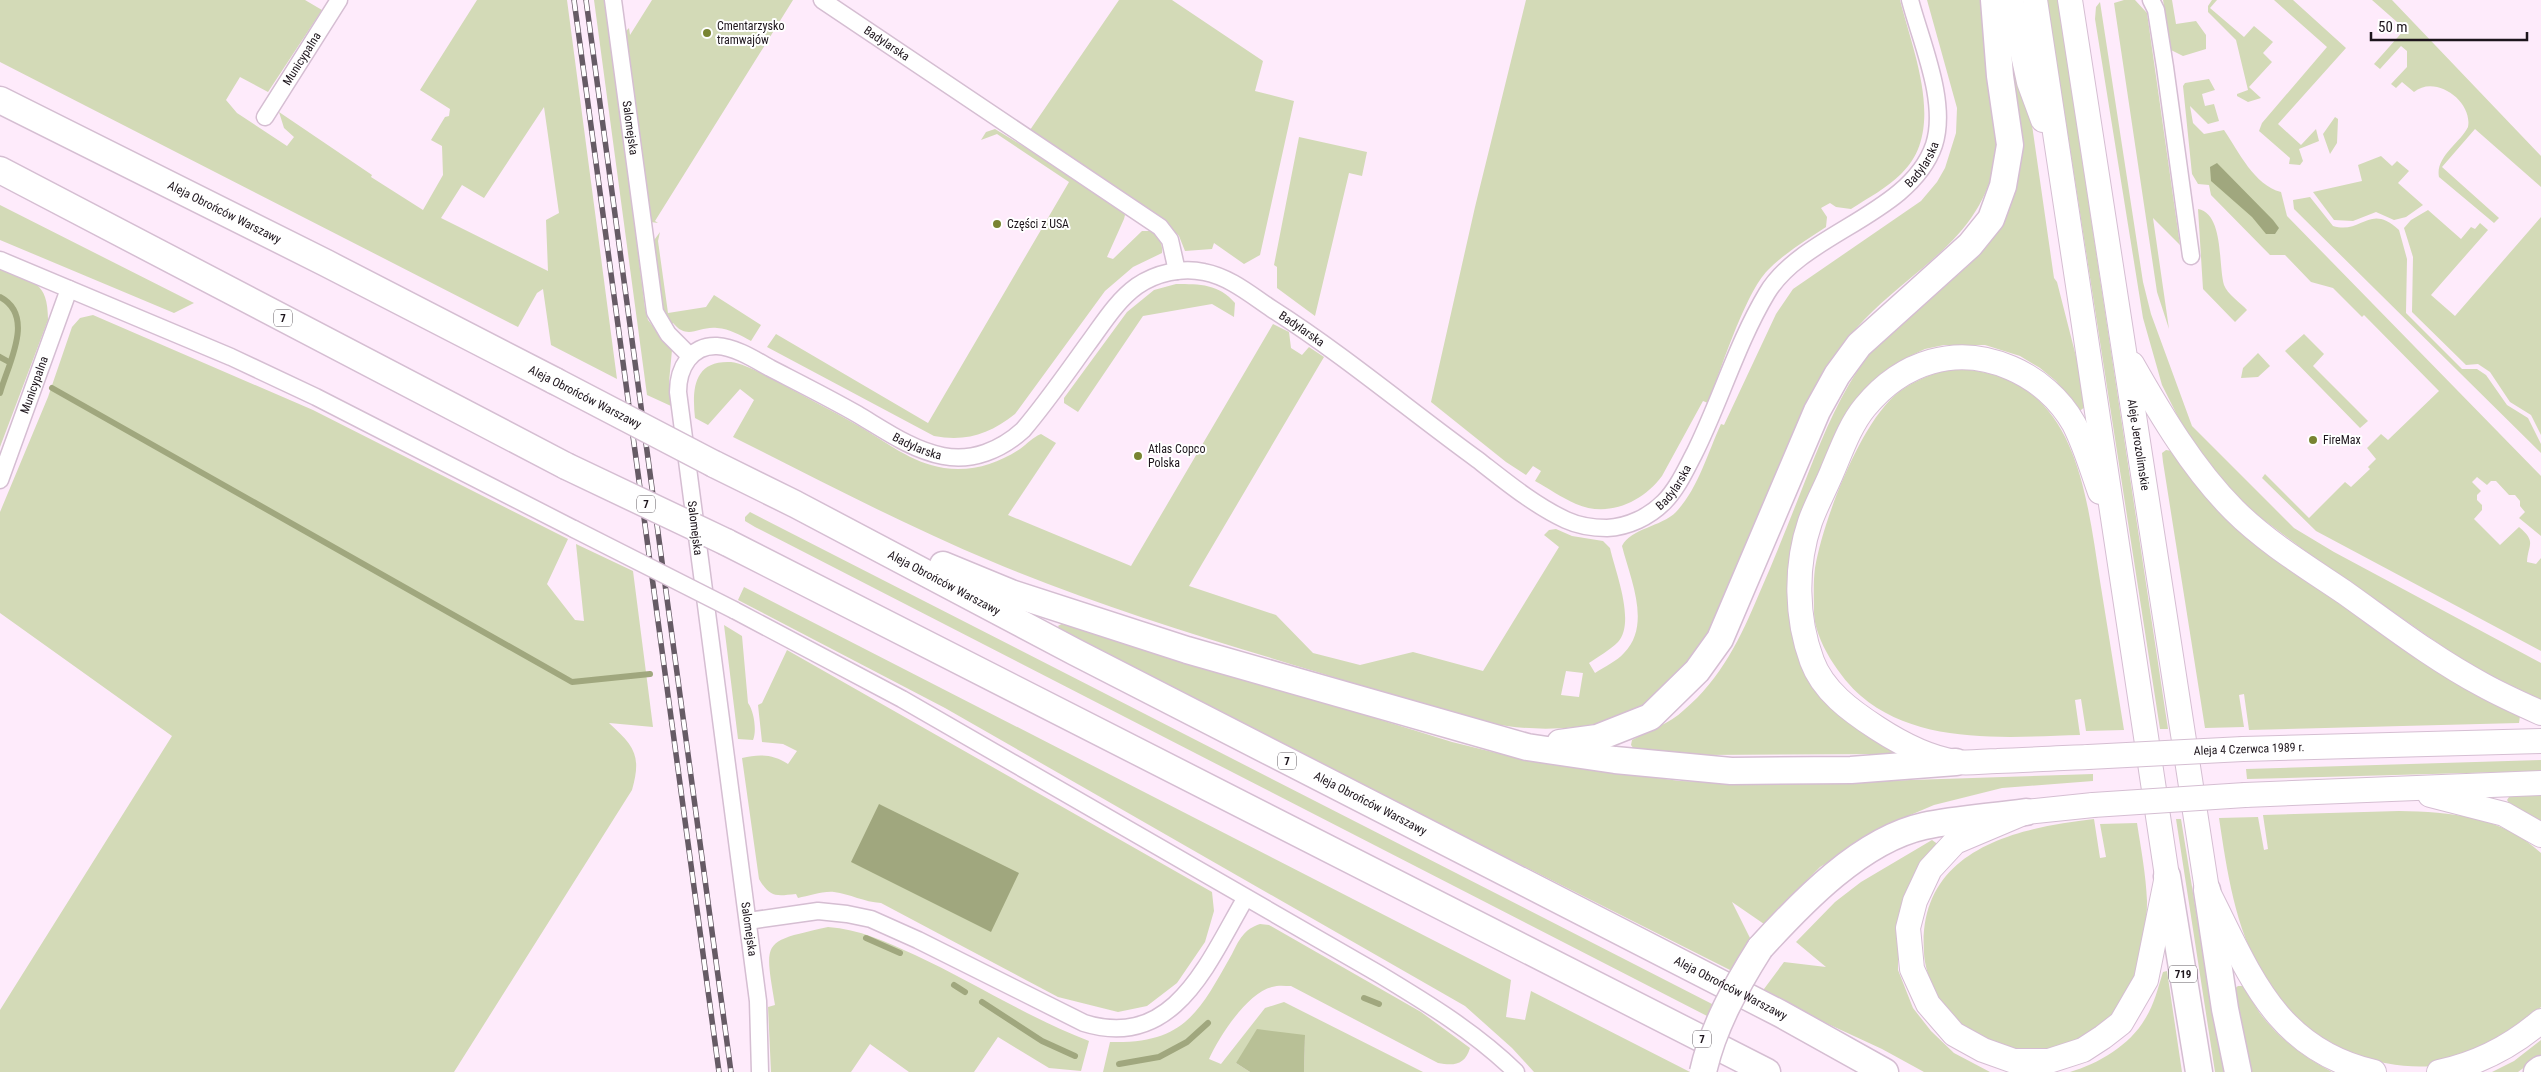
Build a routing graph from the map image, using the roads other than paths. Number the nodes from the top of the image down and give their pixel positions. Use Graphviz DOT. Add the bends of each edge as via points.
graph roads {
  1 [pos="339,0"];
  2 [pos="613,0"];
  3 [pos="822,0"];
  4 [pos="1910,0"];
  5 [pos="1994,0"];
  6 [pos="2011,0"];
  7 [pos="2035,0"];
  8 [pos="2070,0"];
  9 [pos="2151,0"];
  10 [pos="0,100"];
  11 [pos="265,117"];
  12 [pos="2060,161"];
  13 [pos="0,170"];
  14 [pos="2191,256"];
  15 [pos="0,260"];
  16 [pos="1177,271"];
  17 [pos="69,289"];
  18 [pos="2124,352"];
  19 [pos="690,356"];
  20 [pos="0,480"];
  21 [pos="795,504"];
  22 [pos="2116,533"];
  23 [pos="2541,713"];
  24 [pos="2541,741"];
  25 [pos="1527,747"];
  26 [pos="1956,762"];
  27 [pos="2541,783"];
  28 [pos="2404,789"];
  29 [pos="2026,812"];
  30 [pos="2541,835"];
  31 [pos="2167,876"];
  32 [pos="2207,890"];
  33 [pos="1245,898"];
  34 [pos="748,920"];
  35 [pos="2541,1021"];
  36 [pos="2541,1069"];
  37 [pos="760,1072"];
  38 [pos="1516,1072"];
  39 [pos="1704,1072"];
  40 [pos="1766,1072"];
  41 [pos="1885,1072"];
  42 [pos="2199,1072"];
  43 [pos="2238,1072"];
  44 [pos="2374,1072"];
  45 [pos="2439,1072"];
  46 [pos="2537,1072"];
  1 -- 11 [label="street, Municypalna"];
  2 -- 19 [label="street, Salomejska" via="655,312 668,334"];
  3 -- 16 [label="street, Badylarska" via="1160,226 1170,240"];
  4 -- 16 [label="street, Badylarska" via="1936,102 1937,129 1929,157 1914,178 1898,192 1793,264 1774,282 1757,311 1684,473 1666,500 1646,517 1632,523 1611,528 1592,527 1562,518 1509,483 1306,331 1243,289 1205,272"];
  5 -- 25 [label="main road" via="2010,145 2003,186 1991,219 1970,246 1859,345 1837,375 1817,411 1720,639 1697,671 1650,717 1597,738"];
  6 -- 12 [label="main road" via="2029,82"];
  7 -- 12 [label="main road, 719"];
  8 -- 18 [label="main road, Aleje Jerozolimskie"];
  9 -- 14 [label="street" via="2156,10 2161,42"];
  10 -- 21 [label="main road, Aleja Obrońców Warszawy / 7, bridge"];
  12 -- 22 [label="main road, 719"];
  13 -- 40 [label="main road, 7, bridge" via="566,466 726,542"];
  15 -- 17 [label="street"];
  16 -- 19 [label="street, Badylarska" via="1145,281 1125,295 1023,430 1007,444 975,456 952,457 918,448 732,350 710,346"];
  17 -- 20 [label="street, Municypalna"];
  17 -- 33 [label="street, bridge" via="231,357 316,397 734,610 902,699"];
  18 -- 23 [label="main road" via="2156,406 2214,488 2235,511 2315,572 2436,656 2482,685"];
  18 -- 32 [label="main road, Aleje Jerozolimskie"];
  19 -- 34 [label="street, Salomejska" via="680,373 678,392"];
  21 -- 25 [label="main road" via="1011,594 1187,650"];
  21 -- 41 [label="main road, Aleja Obrońców Warszawy / 7" via="1075,652 1772,1010"];
  22 -- 26 [label="main road, Aleja 4 Czerwca 1989 r." via="2074,424 2053,396 2027,375 1992,360 1955,357 1922,363 1892,381 1864,408 1844,444 1810,524 1801,564 1799,595 1803,633 1812,663 1834,695 1854,713 1918,750"];
  22 -- 31 [label="main road, 719"];
  24 -- 26 [label="main road, Aleja 4 Czerwca 1989 r., bridge" via="2243,749"];
  25 -- 26 [label="main road" via="1615,760 1731,771 1852,770"];
  27 -- 28 [label="main road"];
  28 -- 29 [label="main road, bridge" via="2245,794"];
  28 -- 30 [label="main road" via="2504,814"];
  29 -- 31 [label="main road" via="1954,842 1930,868 1915,901 1908,928 1912,969 1928,1004 1954,1034 1983,1050 2014,1060 2049,1061 2083,1050 2122,1023 2146,980"];
  29 -- 39 [label="main road, bridge" via="1922,827 1888,840 1848,865 1760,948 1722,1015"];
  31 -- 42 [label="main road, 719"];
  32 -- 43 [label="main road"];
  32 -- 44 [label="main road, Aleje Jerozolimskie" via="2259,990 2286,1026 2333,1059"];
  33 -- 34 [label="street" via="1201,974 1180,1001 1152,1021 1119,1029 1102,1029 1084,1023 871,920 818,911"];
  33 -- 38 [label="street" via="1431,1005 1471,1033"];
  34 -- 37 [label="street, Salomejska" via="759,1008"];
  35 -- 45 [label="main road" via="2502,1049"];
  36 -- 46 [label="main road"];
}
